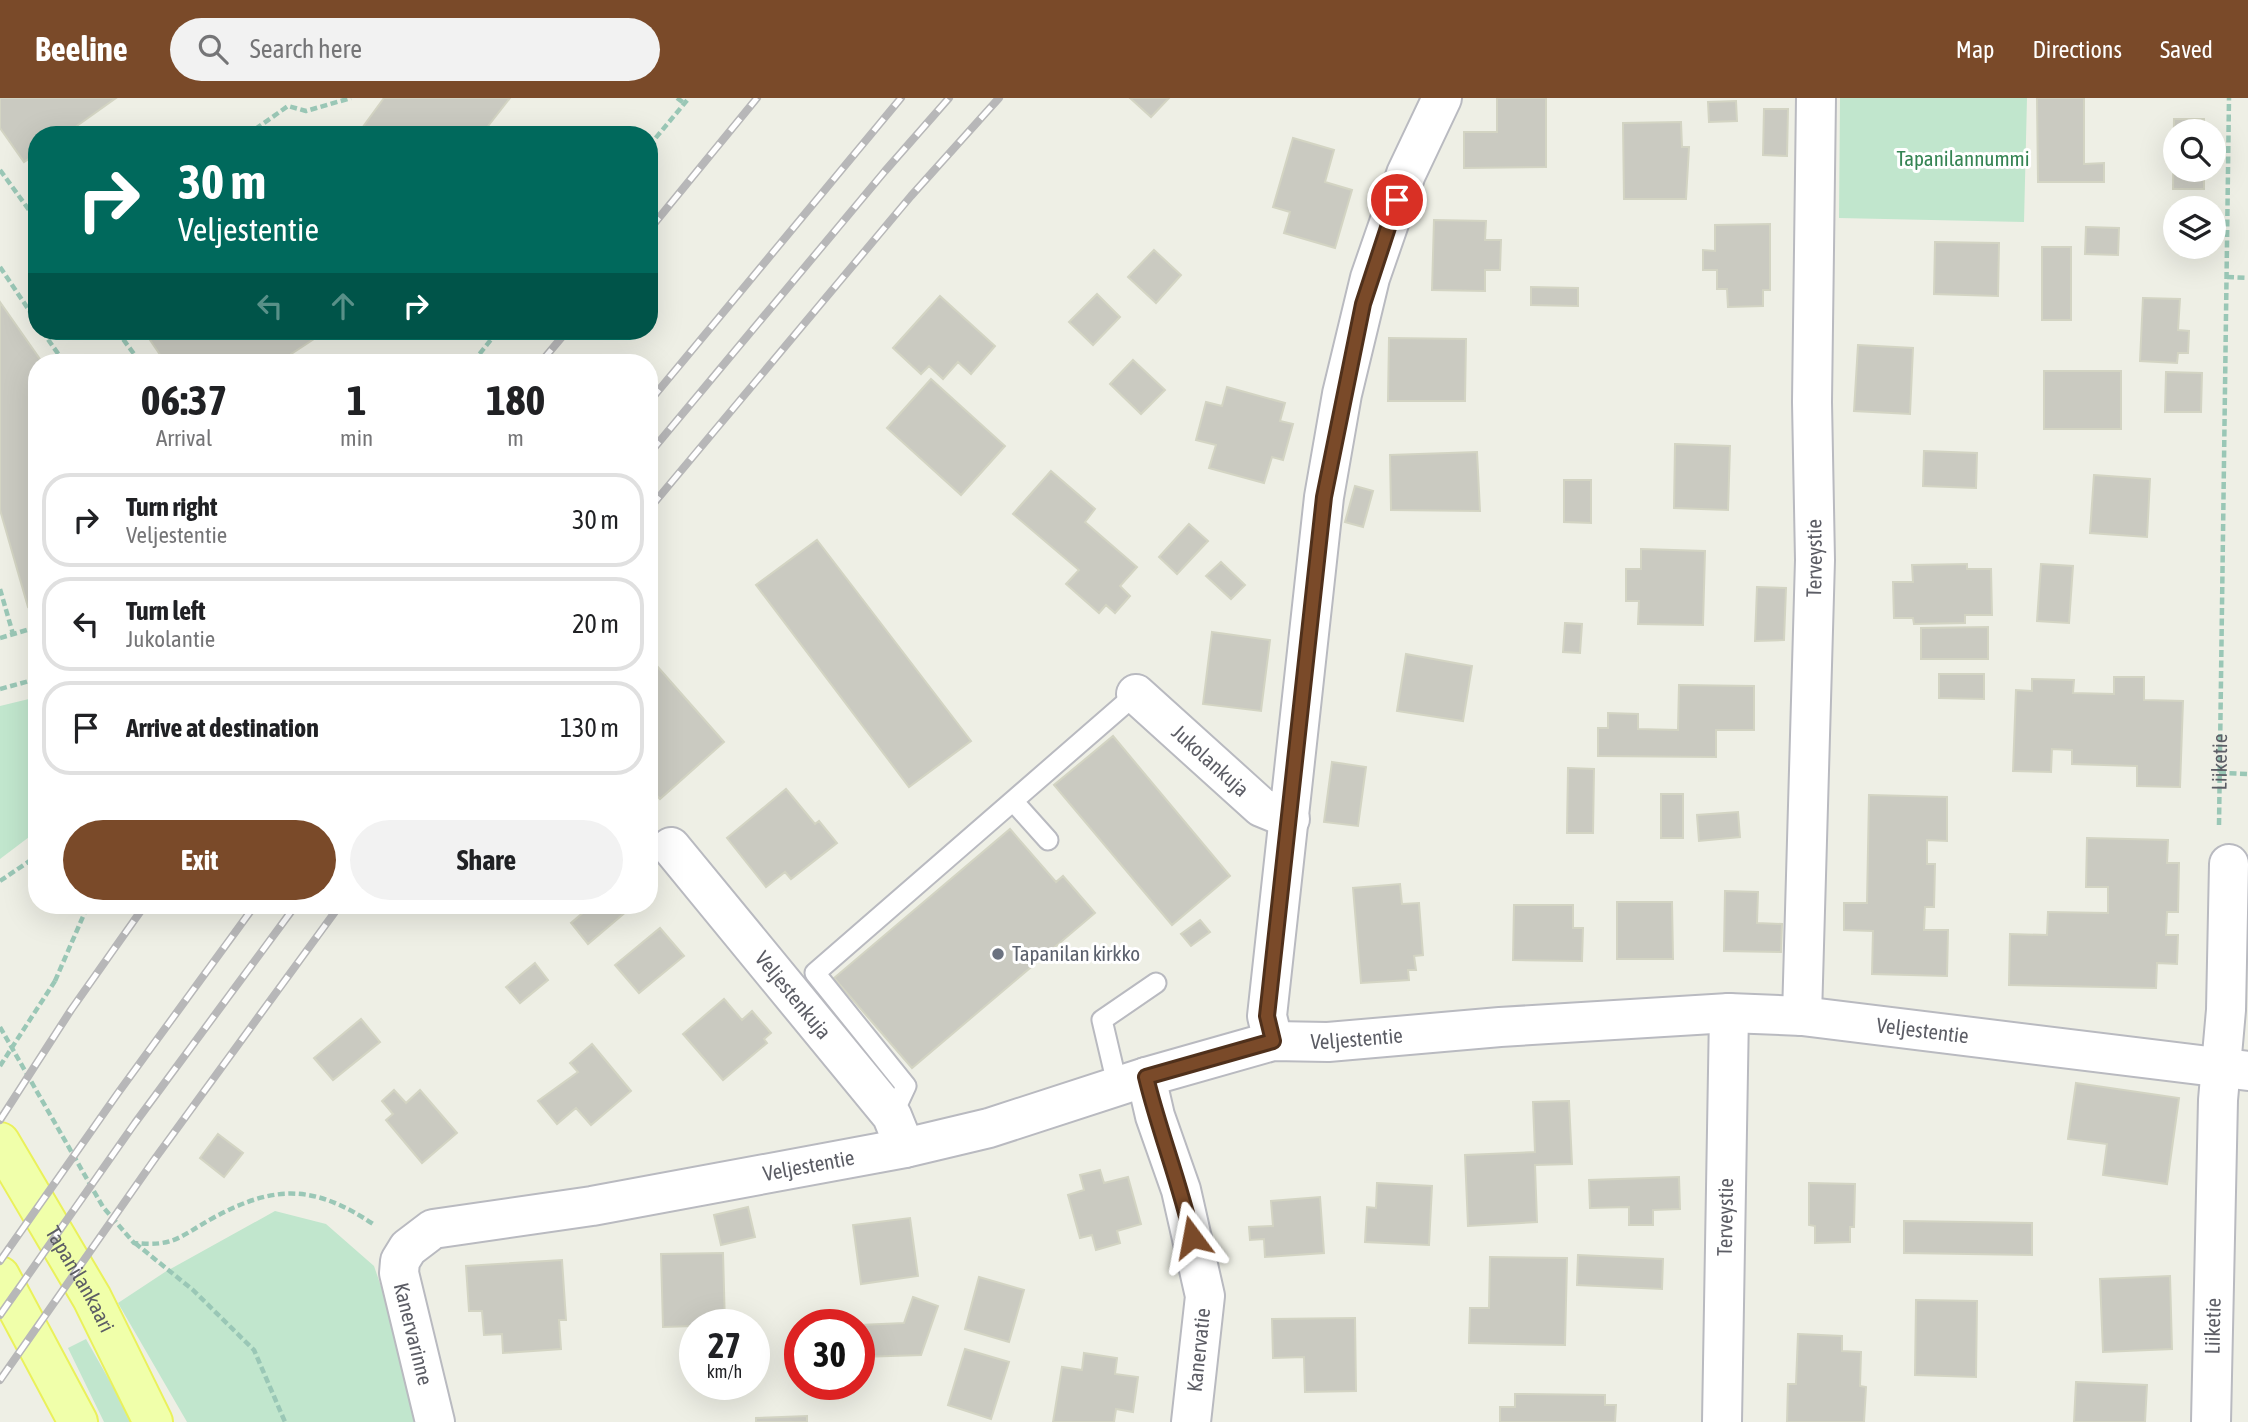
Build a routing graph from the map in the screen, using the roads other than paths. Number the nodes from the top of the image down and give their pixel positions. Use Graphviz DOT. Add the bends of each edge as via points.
graph roads {
  1 [pos="1442,98"];
  2 [pos="1816,98"];
  3 [pos="1136,694"];
  4 [pos="1013,801"];
  5 [pos="1290,819"];
  6 [pos="1048,840"];
  7 [pos="671,847"];
  8 [pos="2229,864"];
  9 [pos="1156,983"];
  10 [pos="1729,1013"];
  11 [pos="1802,1016"];
  12 [pos="1273,1041"];
  13 [pos="2236,1069"];
  14 [pos="1132,1082"];
  15 [pos="899,1132"];
  16 [pos="0,1142"];
  17 [pos="408,1248"];
  18 [pos="0,1276"];
  19 [pos="78,1422"];
  20 [pos="153,1422"];
  21 [pos="435,1422"];
  22 [pos="1191,1422"];
  23 [pos="1722,1422"];
  24 [pos="2211,1422"];
  1 -- 5 [label="street" via="1406,174 1370,278 1342,394 1324,497"];
  2 -- 11 [label="street, Terveystie" via="1815,560"];
  3 -- 4 [label="lane"];
  3 -- 5 [label="street, Jukolankuja" via="1261,807"];
  4 -- 6 [label="lane"];
  4 -- 15 [label="lane" via="815,973 906,1086"];
  5 -- 12 [label="street" via="1267,1016"];
  7 -- 15 [label="street, Veljestenkuja"];
  8 -- 13 [label="street, Liiketie"];
  9 -- 14 [label="lane" via="1102,1020"];
  10 -- 11 [label="street, Veljestentie"];
  10 -- 12 [label="street, Veljestentie" via="1328,1042"];
  10 -- 23 [label="street, Terveystie"];
  11 -- 13 [label="street, Veljestentie"];
  12 -- 14 [label="street, Veljestentie"];
  13 -- 24 [label="street, Liiketie" via="2218,1100"];
  14 -- 15 [label="street, Veljestentie" via="989,1128"];
  14 -- 22 [label="street, Kanervatie" via="1156,1116 1181,1190 1205,1296"];
  15 -- 17 [label="street, Veljestentie" via="592,1206 433,1229"];
  16 -- 20 [label="main road, Tapanilankaari" via="92,1298"];
  17 -- 21 [label="street, Kanervarinne" via="399,1273"];
  18 -- 19 [label="main road"];
}
